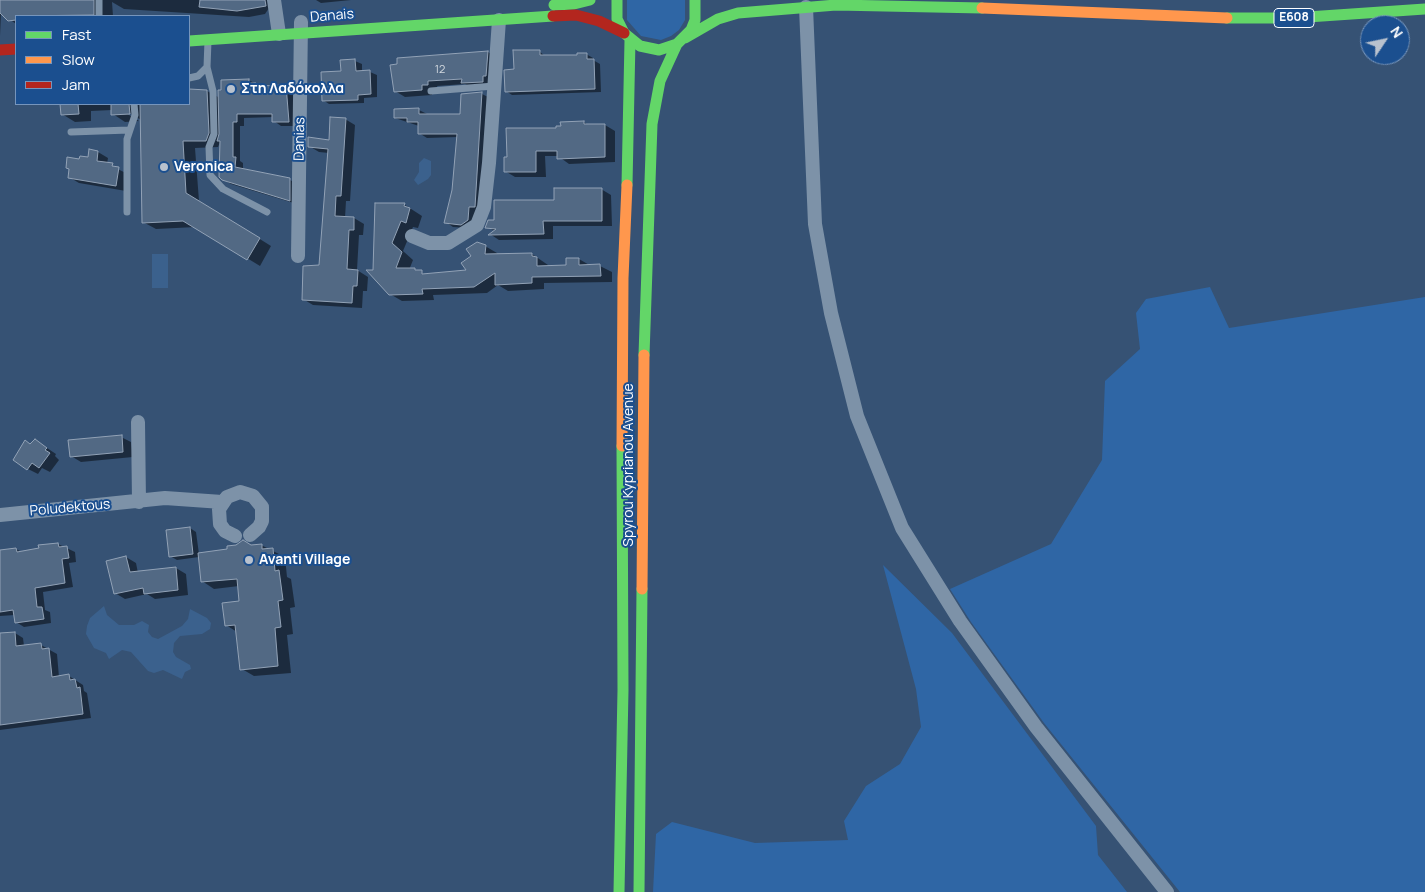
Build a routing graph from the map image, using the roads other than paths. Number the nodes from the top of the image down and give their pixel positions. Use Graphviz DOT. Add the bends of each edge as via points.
graph roads {
  1 [pos="99,0"];
  2 [pos="274,0"];
  3 [pos="590,0"];
  4 [pos="618,0"];
  5 [pos="695,0"];
  6 [pos="510,7"];
  7 [pos="806,7"];
  8 [pos="1425,9"];
  9 [pos="98,15"];
  10 [pos="350,18"];
  11 [pos="499,20"];
  12 [pos="218,27"];
  13 [pos="301,28"];
  14 [pos="278,29"];
  15 [pos="627,37"];
  16 [pos="190,41"];
  17 [pos="208,41"];
  18 [pos="681,41"];
  19 [pos="15,49"];
  20 [pos="0,50"];
  21 [pos="207,67"];
  22 [pos="190,78"];
  23 [pos="494,86"];
  24 [pos="431,91"];
  25 [pos="134,105"];
  26 [pos="129,130"];
  27 [pos="71,132"];
  28 [pos="127,212"];
  29 [pos="267,212"];
  30 [pos="412,236"];
  31 [pos="298,256"];
  32 [pos="138,422"];
  33 [pos="140,502"];
  34 [pos="222,502"];
  35 [pos="0,515"];
  36 [pos="250,535"];
  37 [pos="235,536"];
  38 [pos="619,892"];
  39 [pos="639,892"];
  40 [pos="1167,892"];
  1 -- 9 [label="lane"];
  2 -- 14 [label="street"];
  3 -- 6 [label="main road" via="574,4"];
  4 -- 15 [label="main road, Spyrou Kyprianou Avenue" via="617,19"];
  5 -- 18 [label="main road, Spyrou Kyprianou Avenue" via="695,20"];
  7 -- 8 [label="main road, E608" via="954,6 1201,18 1293,18"];
  7 -- 18 [label="main road, E608" via="718,19"];
  7 -- 40 [label="street" via="815,224 831,313 857,416 902,528 960,622 1036,727"];
  10 -- 13 [label="main road, Danais"];
  11 -- 13 [label="main road, Danais"];
  11 -- 15 [label="main road, Danais" via="576,15 599,21"];
  11 -- 23 [label="street"];
  12 -- 14 [label="main road, Danais"];
  13 -- 14 [label="main road, Danais"];
  13 -- 31 [label="street, Danias"];
  14 -- 17 [label="main road, Danais"];
  15 -- 18 [label="main road, Danais" via="653,50 665,49"];
  15 -- 38 [label="main road, Spyrou Kyprianou Avenue" via="631,70 623,288 620,544 623,690"];
  16 -- 17 [label="main road, Danais"];
  17 -- 21 [label="lane"];
  18 -- 39 [label="main road, Spyrou Kyprianou Avenue" via="660,81 652,124 645,293"];
  19 -- 20 [label="main road"];
  21 -- 22 [label="lane" via="198,76"];
  21 -- 29 [label="lane" via="213,91 214,134 209,147 210,175 223,189"];
  23 -- 24 [label="lane"];
  23 -- 30 [label="street" via="484,207 477,225 448,243 429,242"];
  25 -- 26 [label="lane"];
  26 -- 27 [label="lane"];
  26 -- 28 [label="lane"];
  32 -- 33 [label="street"];
  33 -- 34 [label="street, Poludektous" via="165,498"];
  33 -- 35 [label="street, Poludektous"];
  34 -- 36 [label="street, Poludektous" via="233,493 240,492 258,501 262,507 262,521"];
  34 -- 37 [label="street" via="218,517 220,524"];
}
